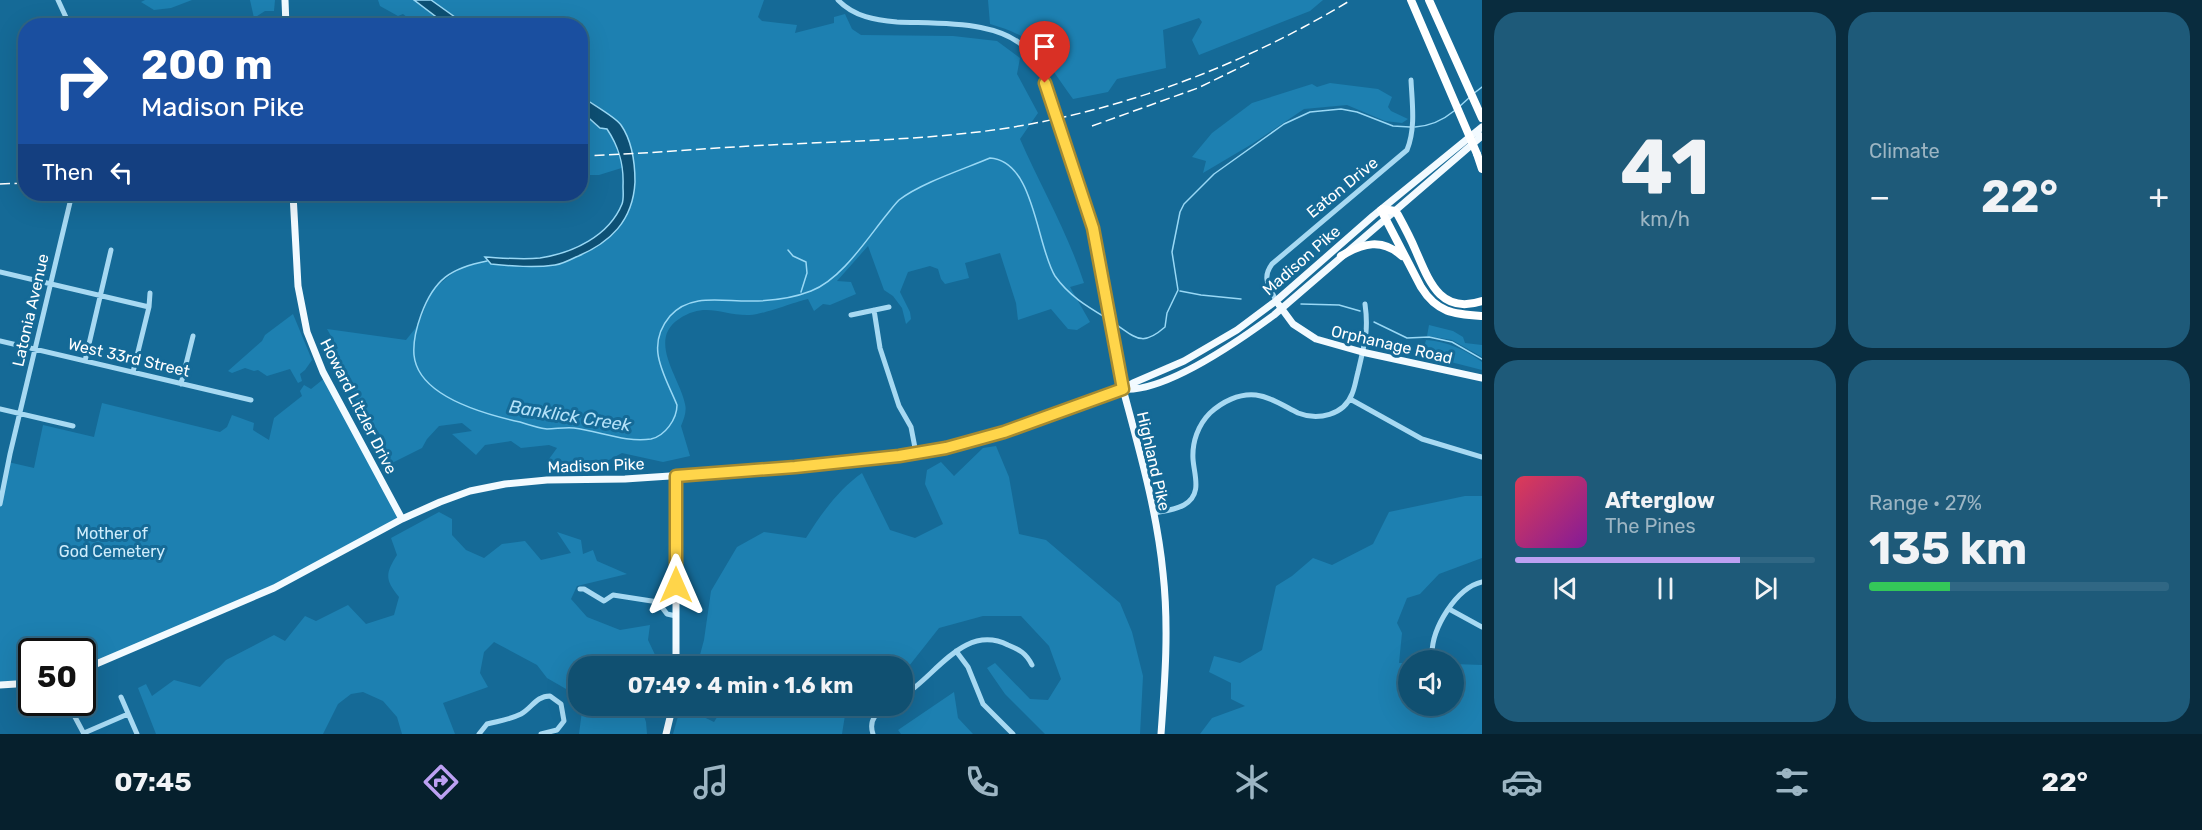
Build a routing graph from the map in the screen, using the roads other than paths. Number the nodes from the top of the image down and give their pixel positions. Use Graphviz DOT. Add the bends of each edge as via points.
graph roads {
  1 [pos="58,0"];
  2 [pos="285,0"];
  3 [pos="838,0"];
  4 [pos="1412,0"];
  5 [pos="1429,0"];
  6 [pos="66,18"];
  7 [pos="286,18"];
  8 [pos="1411,80"];
  9 [pos="1482,118"];
  10 [pos="1482,127"];
  11 [pos="1482,136"];
  12 [pos="1478,154"];
  13 [pos="1482,163"];
  14 [pos="1482,169"];
  15 [pos="70,201"];
  16 [pos="293,201"];
  17 [pos="1395,211"];
  18 [pos="1383,212"];
  19 [pos="111,250"];
  20 [pos="1341,256"];
  21 [pos="1408,263"];
  22 [pos="0,272"];
  23 [pos="50,284"];
  24 [pos="150,292"];
  25 [pos="100,296"];
  26 [pos="1276,301"];
  27 [pos="1482,301"];
  28 [pos="1365,304"];
  29 [pos="149,307"];
  30 [pos="889,308"];
  31 [pos="1280,308"];
  32 [pos="874,310"];
  33 [pos="851,315"];
  34 [pos="1482,316"];
  35 [pos="193,336"];
  36 [pos="0,341"];
  37 [pos="35,349"];
  38 [pos="1362,352"];
  39 [pos="85,361"];
  40 [pos="133,372"];
  41 [pos="1482,378"];
  42 [pos="182,384"];
  43 [pos="1123,389"];
  44 [pos="1350,399"];
  45 [pos="251,400"];
  46 [pos="0,409"];
  47 [pos="19,414"];
  48 [pos="73,426"];
  49 [pos="916,453"];
  50 [pos="1482,457"];
  51 [pos="676,476"];
  52 [pos="2,478"];
  53 [pos="0,504"];
  54 [pos="1154,513"];
  55 [pos="402,519"];
  56 [pos="1482,582"];
  57 [pos="580,589"];
  58 [pos="1449,609"];
  59 [pos="676,615"];
  60 [pos="1482,627"];
  61 [pos="1432,650"];
  62 [pos="956,651"];
  63 [pos="676,656"];
  64 [pos="96,664"];
  65 [pos="1032,665"];
  66 [pos="18,684"];
  67 [pos="0,685"];
  68 [pos="913,690"];
  69 [pos="121,697"];
  70 [pos="128,714"];
  71 [pos="75,716"];
  72 [pos="670,716"];
  73 [pos="874,716"];
  74 [pos="84,733"];
  75 [pos="137,734"];
  76 [pos="479,734"];
  77 [pos="541,734"];
  78 [pos="666,734"];
  79 [pos="873,734"];
  80 [pos="1013,734"];
  81 [pos="1161,734"];
  1 -- 6 [label="street"];
  2 -- 7 [label="main road"];
  3 -- 43 [label="street, Highland Pike, bridge" via="854,12 881,21 977,27 1006,34 1031,53 1088,210"];
  4 -- 12 [label="highway, bridge"];
  5 -- 9 [label="highway"];
  8 -- 26 [label="street, Eaton Drive" via="1407,150 1272,264 1266,280"];
  10 -- 18 [label="main road, Madison Pike"];
  11 -- 17 [label="main road"];
  12 -- 13 [label="highway"];
  12 -- 14 [label="highway"];
  15 -- 23 [label="street, Latonia Avenue"];
  16 -- 55 [label="main road, Howard Litzler Drive" via="298,286 307,332 323,372"];
  17 -- 18 [label="highway"];
  17 -- 27 [label="highway" via="1439,294 1463,305"];
  18 -- 20 [label="main road, Madison Pike"];
  18 -- 21 [label="highway"];
  18 -- 26 [label="main road, Madison Pike"];
  19 -- 25 [label="street"];
  20 -- 21 [label="highway" via="1362,244 1378,243 1392,248"];
  20 -- 31 [label="main road, Madison Pike"];
  21 -- 34 [label="highway" via="1435,304 1451,313"];
  22 -- 23 [label="street"];
  23 -- 25 [label="street"];
  23 -- 37 [label="street, Latonia Avenue"];
  24 -- 29 [label="street"];
  25 -- 29 [label="street"];
  25 -- 39 [label="street"];
  26 -- 31 [label="main road, Orphanage Road"];
  26 -- 43 [label="main road, Madison Pike" via="1221,341"];
  28 -- 38 [label="street" via="1367,333"];
  29 -- 40 [label="street"];
  30 -- 32 [label="street"];
  31 -- 38 [label="main road, Orphanage Road" via="1310,337"];
  31 -- 43 [label="main road, Madison Pike" via="1202,362 1135,390"];
  32 -- 33 [label="street"];
  32 -- 49 [label="street" via="880,348 899,406 911,427"];
  35 -- 42 [label="street"];
  36 -- 37 [label="street, West 33rd Street"];
  37 -- 39 [label="street, West 33rd Street"];
  37 -- 47 [label="street, Latonia Avenue"];
  38 -- 41 [label="main road, Orphanage Road"];
  38 -- 44 [label="street"];
  39 -- 40 [label="street, West 33rd Street"];
  40 -- 42 [label="street, West 33rd Street"];
  42 -- 45 [label="street, West 33rd Street"];
  43 -- 49 [label="main road, Madison Pike" via="986,437"];
  43 -- 54 [label="main road, Highland Pike"];
  44 -- 50 [label="street" via="1422,439"];
  44 -- 54 [label="street" via="1335,413 1317,417 1256,395 1222,403 1205,418 1194,442 1197,486 1192,498 1179,508"];
  46 -- 47 [label="street"];
  47 -- 48 [label="street"];
  47 -- 52 [label="street, Latonia Avenue"];
  49 -- 51 [label="main road, Madison Pike"];
  51 -- 55 [label="main road, Madison Pike" via="505,484 452,497"];
  51 -- 59 [label="main road"];
  52 -- 53 [label="street, Latonia Avenue"];
  54 -- 81 [label="main road, Highland Pike" via="1166,615"];
  55 -- 64 [label="main road, Madison Pike" via="274,588"];
  56 -- 58 [label="street" via="1459,595"];
  57 -- 59 [label="street" via="604,601 613,595 654,601 667,614"];
  58 -- 60 [label="street"];
  58 -- 61 [label="street" via="1434,638"];
  59 -- 63 [label="main road"];
  62 -- 65 [label="street" via="979,639 996,640 1023,652"];
  62 -- 68 [label="street"];
  62 -- 80 [label="street" via="968,667 983,704"];
  66 -- 67 [label="main road"];
  69 -- 70 [label="street"];
  70 -- 74 [label="street"];
  70 -- 75 [label="street"];
  71 -- 74 [label="street"];
  72 -- 78 [label="main road"];
  73 -- 79 [label="street"];
  76 -- 77 [label="street" via="487,724 523,713 541,697 550,696 561,704 564,721 557,730"];
}
